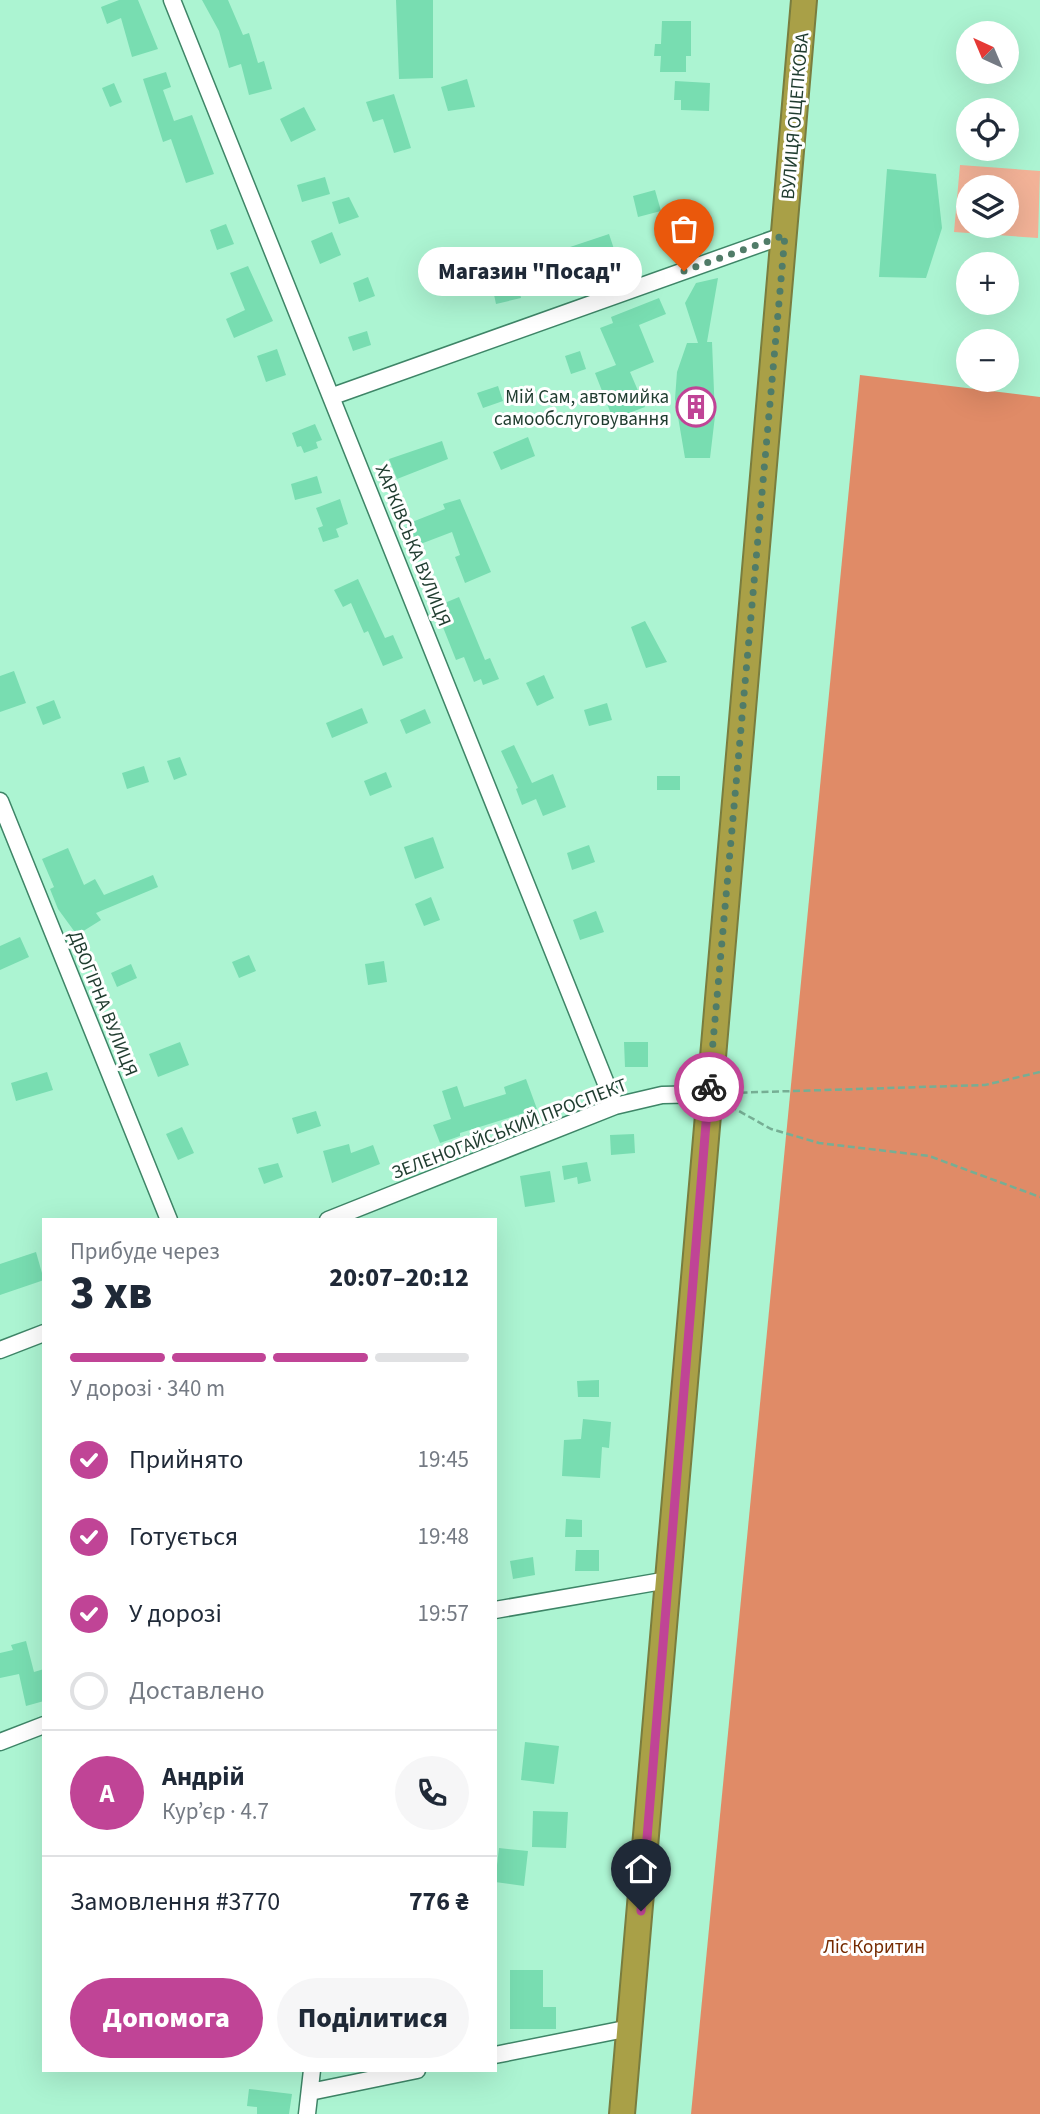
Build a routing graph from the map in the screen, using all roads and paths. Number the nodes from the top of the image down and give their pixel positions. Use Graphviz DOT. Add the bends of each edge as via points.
graph roads {
  1 [pos="172,0"];
  2 [pos="804,0"];
  3 [pos="785,235"];
  4 [pos="333,396"];
  5 [pos="0,801"];
  6 [pos="1040,1072"];
  7 [pos="709,1094"];
  8 [pos="615,1106"];
  9 [pos="1040,1197"];
  10 [pos="168,1218"];
  11 [pos="333,1218"];
  12 [pos="42,1334"];
  13 [pos="0,1350"];
  14 [pos="668,1580"];
  15 [pos="497,1610"];
  16 [pos="42,1726"];
  17 [pos="0,1742"];
  18 [pos="630,2028"];
  19 [pos="497,2055"];
  20 [pos="312,2072"];
  21 [pos="407,2072"];
  22 [pos="310,2092"];
  23 [pos="307,2114"];
  24 [pos="622,2114"];
  1 -- 4 [label="street, ХАРКІВСЬКА ВУЛИЦЯ"];
  2 -- 3 [label="highway, ВУЛИЦЯ ОЩЕПКОВА"];
  3 -- 4 [label="street"];
  3 -- 7 [label="highway, ВУЛИЦЯ ОЩЕПКОВА"];
  4 -- 8 [label="street, ХАРКІВСЬКА ВУЛИЦЯ"];
  5 -- 10 [label="street, ДВОГІРНА ВУЛИЦЯ"];
  6 -- 7 [label="path" via="985,1085"];
  7 -- 8 [label="street, ЗЕЛЕНОГАЙСЬКИЙ ПРОСПЕКТ" via="662,1095"];
  7 -- 9 [label="path" via="771,1129 819,1143 929,1156"];
  7 -- 14 [label="highway, ВУЛИЦЯ ОЩЕПКОВА"];
  8 -- 11 [label="street, ЗЕЛЕНОГАЙСЬКИЙ ПРОСПЕКТ"];
  12 -- 13 [label="street"];
  14 -- 15 [label="street"];
  14 -- 18 [label="highway, ВУЛИЦЯ ОЩЕПКОВА"];
  16 -- 17 [label="street"];
  18 -- 19 [label="street"];
  18 -- 24 [label="highway, ВУЛИЦЯ ОЩЕПКОВА"];
  20 -- 22 [label="street"];
  21 -- 22 [label="street"];
  22 -- 23 [label="street"];
}
